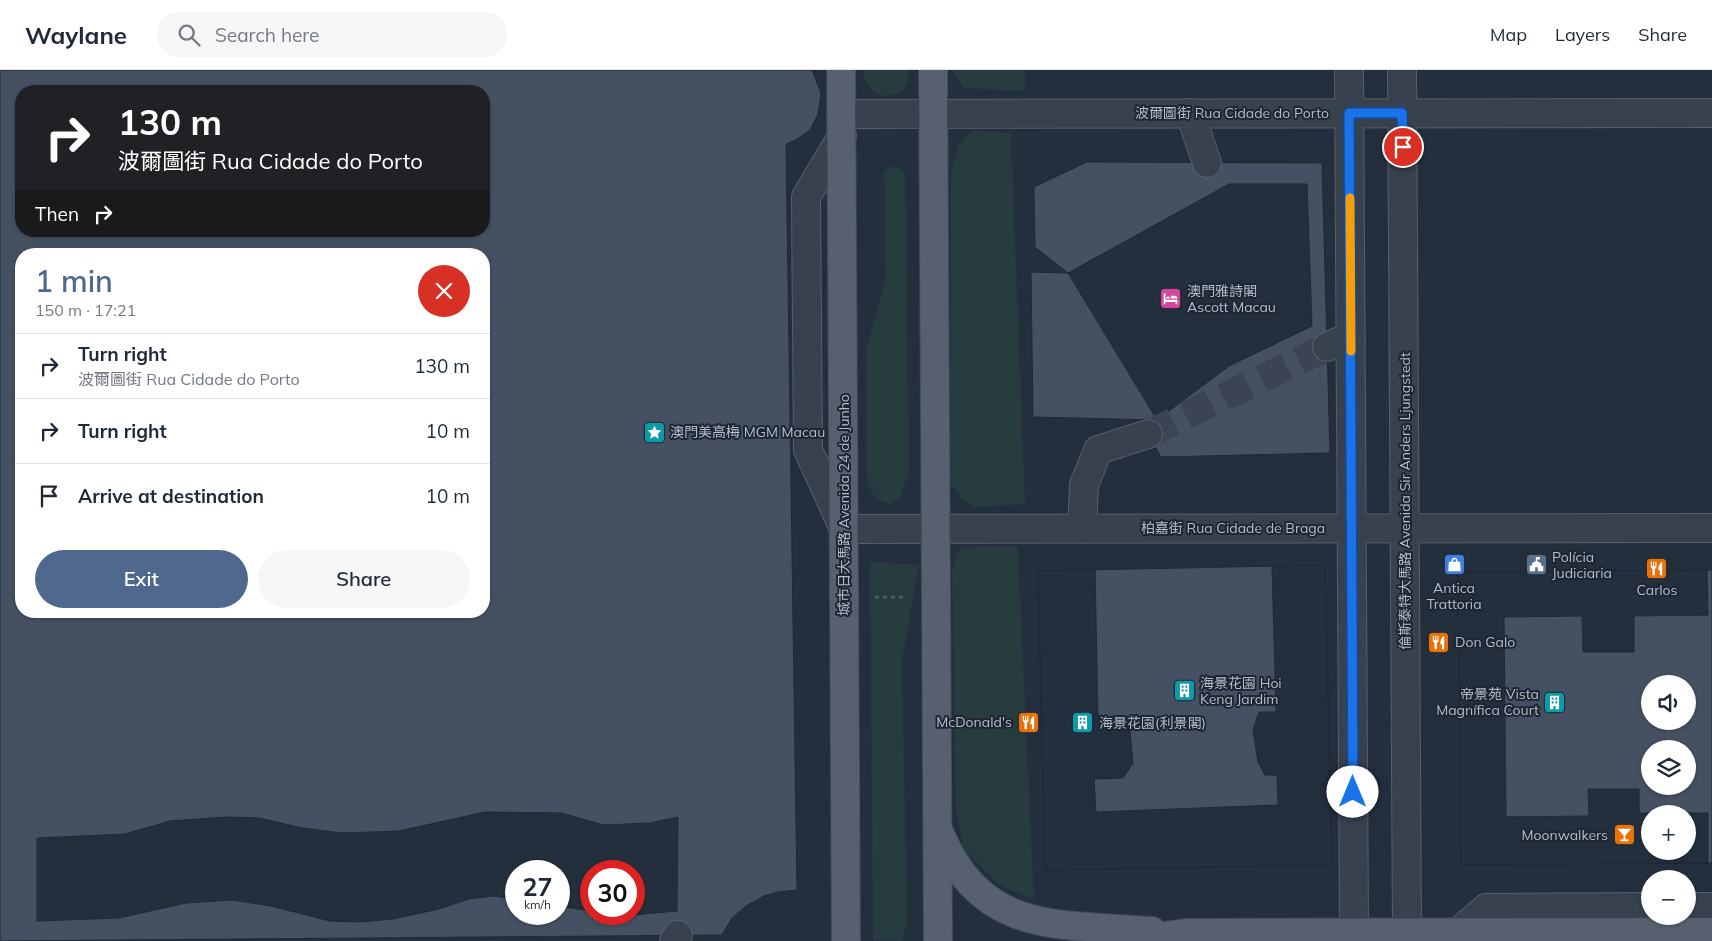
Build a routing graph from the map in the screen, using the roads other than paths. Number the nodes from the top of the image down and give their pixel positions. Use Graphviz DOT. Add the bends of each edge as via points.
graph roads {
  1 [pos="841,70"];
  2 [pos="933,70"];
  3 [pos="1349,70"];
  4 [pos="1402,70"];
  5 [pos="1712,112"];
  6 [pos="933,113"];
  7 [pos="1190,113"];
  8 [pos="1349,113"];
  9 [pos="1402,113"];
  10 [pos="841,125"];
  11 [pos="1207,163"];
  12 [pos="1148,434"];
  13 [pos="1082,528"];
  14 [pos="1352,528"];
  15 [pos="1405,528"];
  16 [pos="1712,528"];
  17 [pos="844,529"];
  18 [pos="935,529"];
  19 [pos="937,826"];
  20 [pos="1641,907"];
  21 [pos="1696,907"];
  22 [pos="1712,907"];
  23 [pos="1712,932"];
  24 [pos="1186,933"];
  25 [pos="1354,933"];
  26 [pos="1407,933"];
  27 [pos="1457,933"];
  28 [pos="846,941"];
  29 [pos="938,941"];
  30 [pos="1128,941"];
  1 -- 10 [label="main road, 城市日大馬路 Avenida 24 de Junho"];
  2 -- 6 [label="main road"];
  3 -- 8 [label="street"];
  4 -- 9 [label="street, 倫斯泰特大馬路 Avenida Sir Anders Ljungstedt"];
  5 -- 9 [label="street, 波爾圖街 Rua Cidade do Porto"];
  6 -- 7 [label="street, 波爾圖街 Rua Cidade do Porto"];
  6 -- 10 [label="street, 波爾圖街 Rua Cidade do Porto"];
  6 -- 18 [label="main road"];
  7 -- 8 [label="street, 波爾圖街 Rua Cidade do Porto"];
  7 -- 11 [label="street"];
  8 -- 9 [label="street, 波爾圖街 Rua Cidade do Porto"];
  8 -- 14 [label="street" via="1339,341"];
  9 -- 15 [label="street, 倫斯泰特大馬路 Avenida Sir Anders Ljungstedt"];
  10 -- 17 [label="main road, 城市日大馬路 Avenida 24 de Junho"];
  10 -- 17 [label="street" via="806,197 806,207 808,450"];
  12 -- 13 [label="street" via="1098,450 1084,485"];
  13 -- 14 [label="street, 柏嘉街 Rua Cidade de Braga"];
  13 -- 18 [label="street, 柏嘉街 Rua Cidade de Braga"];
  14 -- 15 [label="street, 柏嘉街 Rua Cidade de Braga"];
  14 -- 25 [label="street"];
  15 -- 16 [label="street, 柏嘉街 Rua Cidade de Braga"];
  15 -- 26 [label="street, 倫斯泰特大馬路 Avenida Sir Anders Ljungstedt"];
  17 -- 18 [label="street, 柏嘉街 Rua Cidade de Braga"];
  17 -- 28 [label="main road, 城市日大馬路 Avenida 24 de Junho"];
  18 -- 19 [label="main road"];
  19 -- 24 [label="main road" via="950,858 971,885 993,903 1019,917 1044,923"];
  19 -- 29 [label="main road"];
  20 -- 27 [label="street" via="1486,908"];
  21 -- 22 [label="street"];
  23 -- 27 [label="main road"];
  24 -- 25 [label="main road"];
  24 -- 30 [label="main road"];
  25 -- 26 [label="main road"];
  26 -- 27 [label="main road"];
}
